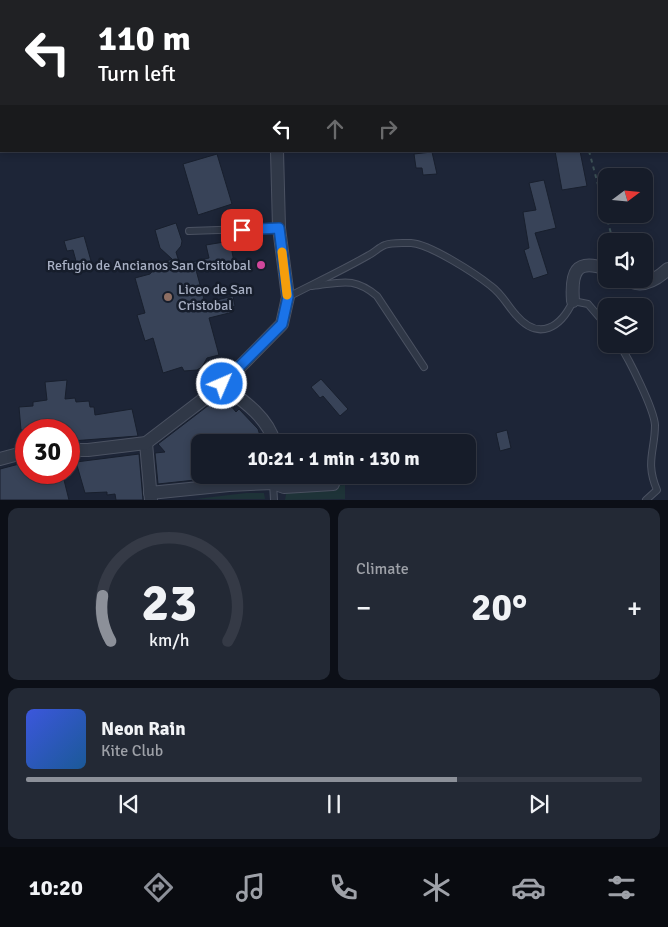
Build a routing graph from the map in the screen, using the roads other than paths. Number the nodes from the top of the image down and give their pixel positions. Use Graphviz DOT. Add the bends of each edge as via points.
graph roads {
  1 [pos="277,152"];
  2 [pos="279,228"];
  3 [pos="189,232"];
  4 [pos="598,267"];
  5 [pos="668,269"];
  6 [pos="653,280"];
  7 [pos="306,287"];
  8 [pos="288,297"];
  9 [pos="573,301"];
  10 [pos="598,316"];
  11 [pos="625,353"];
  12 [pos="424,367"];
  13 [pos="222,384"];
  14 [pos="272,434"];
  15 [pos="146,443"];
  16 [pos="80,450"];
  17 [pos="15,455"];
  18 [pos="0,459"];
  19 [pos="237,484"];
  20 [pos="275,484"];
  21 [pos="281,484"];
  22 [pos="333,484"];
  23 [pos="150,496"];
  24 [pos="274,500"];
  25 [pos="646,500"];
  1 -- 2 [label="street"];
  2 -- 3 [label="lane"];
  2 -- 8 [label="street"];
  4 -- 9 [label="street" via="588,265 575,272"];
  5 -- 6 [label="street"];
  7 -- 8 [label="lane"];
  7 -- 9 [label="lane" via="386,244 414,243 440,253 492,286 516,316 531,327 541,330 558,324"];
  7 -- 12 [label="lane" via="351,281 366,287 377,296"];
  8 -- 13 [label="street" via="282,324"];
  9 -- 10 [label="lane" via="588,304"];
  11 -- 25 [label="lane" via="655,424 650,457 657,490"];
  13 -- 14 [label="street" via="259,416"];
  13 -- 15 [label="street"];
  15 -- 16 [label="street"];
  15 -- 23 [label="street"];
  17 -- 18 [label="street"];
  19 -- 23 [label="street"];
  20 -- 24 [label="lane"];
  21 -- 22 [label="street" via="284,487"];
}
